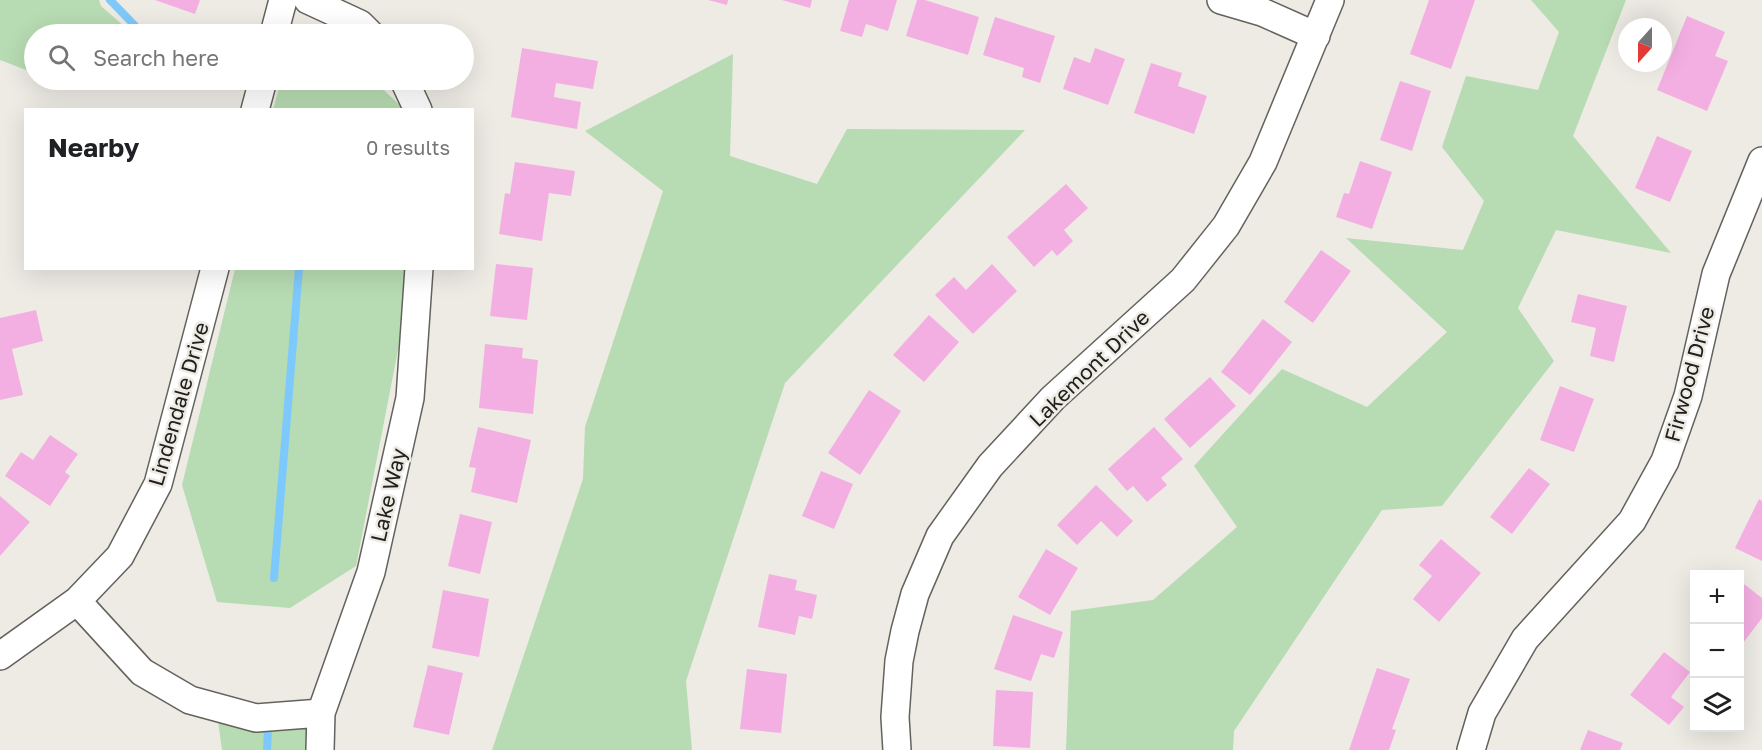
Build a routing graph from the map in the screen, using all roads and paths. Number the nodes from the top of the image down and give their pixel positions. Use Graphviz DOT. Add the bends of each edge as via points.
graph roads {
  1 [pos="283,0"];
  2 [pos="308,0"];
  3 [pos="1221,0"];
  4 [pos="1330,0"];
  5 [pos="277,24"];
  6 [pos="360,24"];
  7 [pos="1316,36"];
  8 [pos="260,90"];
  9 [pos="409,90"];
  10 [pos="256,108"];
  11 [pos="417,108"];
  12 [pos="1762,161"];
  13 [pos="214,270"];
  14 [pos="419,270"];
  15 [pos="77,601"];
  16 [pos="0,656"];
  17 [pos="321,713"];
  18 [pos="320,750"];
  19 [pos="897,750"];
  20 [pos="1471,750"];
  1 -- 5 [label="street"];
  2 -- 6 [label="street"];
  3 -- 7 [label="street" via="1262,12"];
  4 -- 7 [label="street, Lakemont Drive"];
  7 -- 19 [label="street, Lakemont Drive" via="1263,162 1226,226 1183,280 1053,398 990,466 940,536 915,594 905,631 895,717"];
  8 -- 10 [label="street"];
  9 -- 11 [label="street"];
  12 -- 20 [label="street, Firwood Drive" via="1716,274 1688,396 1665,461 1632,521 1525,639 1482,713"];
  13 -- 15 [label="street, Lindendale Drive" via="158,484 120,556"];
  14 -- 17 [label="street, Lake Way" via="410,398 370,572"];
  15 -- 16 [label="street, Lindendale Drive"];
  15 -- 17 [label="street" via="142,672 190,700 256,718"];
  17 -- 18 [label="street, Lake Way"];
}
